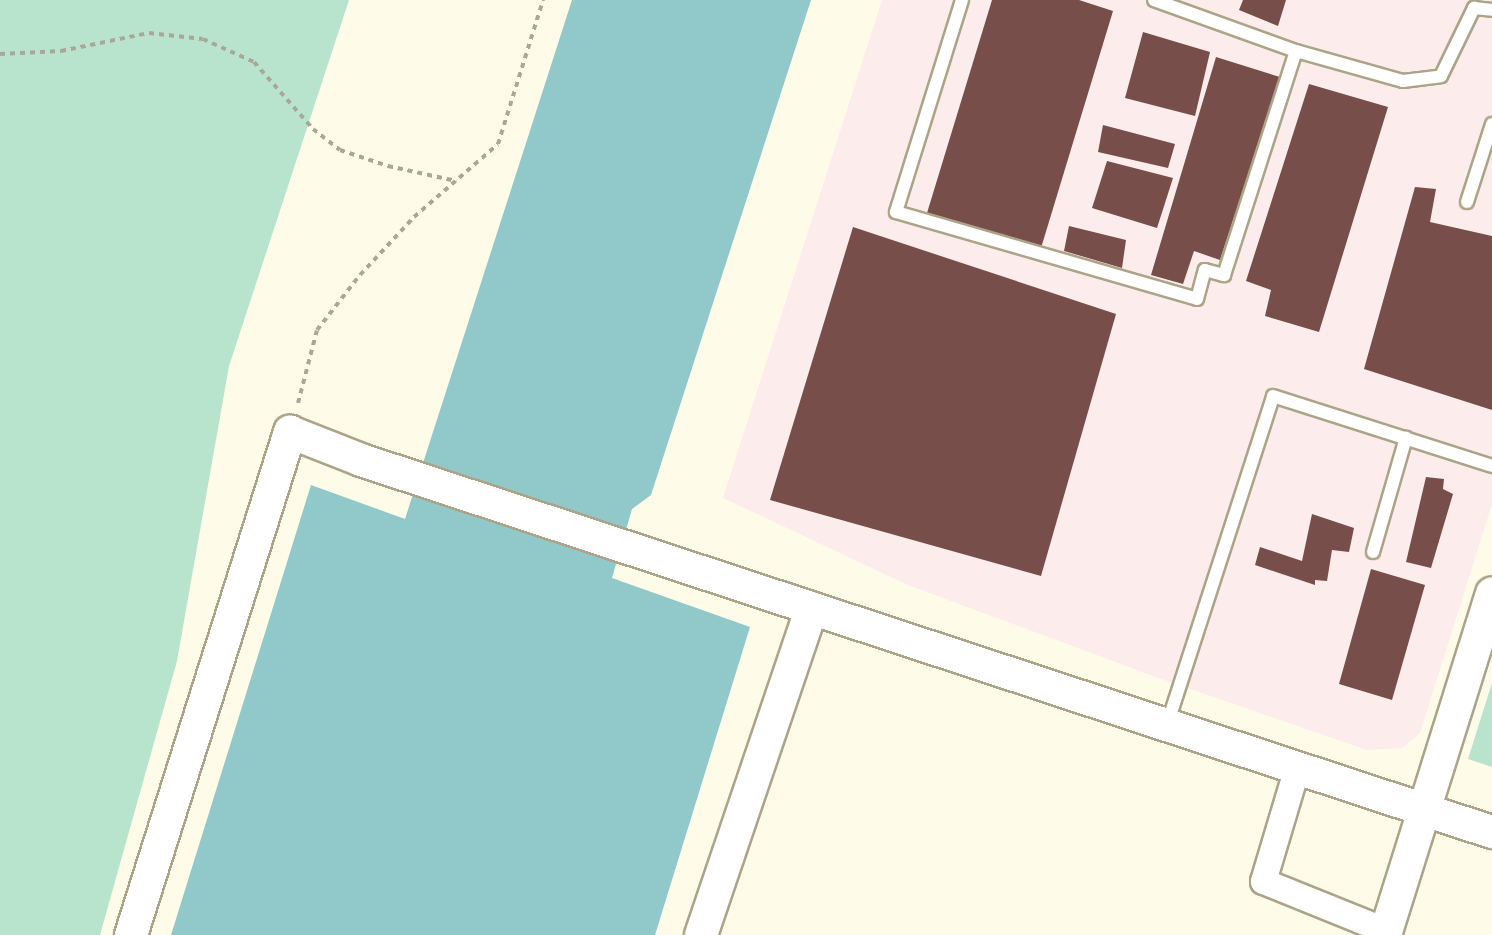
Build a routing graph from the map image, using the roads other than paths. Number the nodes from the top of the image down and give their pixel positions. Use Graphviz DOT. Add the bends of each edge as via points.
graph roads {
  1 [pos="962,0"];
  2 [pos="1154,0"];
  3 [pos="1492,10"];
  4 [pos="1296,50"];
  5 [pos="1492,124"];
  6 [pos="1466,202"];
  7 [pos="1406,438"];
  8 [pos="1492,466"];
  9 [pos="1373,552"];
  10 [pos="1492,592"];
  11 [pos="812,608"];
  12 [pos="1167,724"];
  13 [pos="1297,767"];
  14 [pos="1426,809"];
  15 [pos="1492,832"];
  16 [pos="1386,933"];
  17 [pos="131,935"];
  18 [pos="701,935"];
  1 -- 4 [label="lane" via="896,212 1198,299 1205,270 1224,275"];
  2 -- 4 [label="lane"];
  3 -- 4 [label="lane" via="1474,8 1441,76 1403,80"];
  5 -- 6 [label="lane"];
  7 -- 8 [label="lane"];
  7 -- 9 [label="lane"];
  7 -- 12 [label="lane" via="1273,396"];
  10 -- 14 [label="street"];
  11 -- 12 [label="street"];
  11 -- 17 [label="street" via="290,432"];
  11 -- 18 [label="street"];
  12 -- 13 [label="street"];
  13 -- 14 [label="street"];
  13 -- 16 [label="street" via="1263,881"];
  14 -- 15 [label="street"];
  14 -- 16 [label="street"];
}
